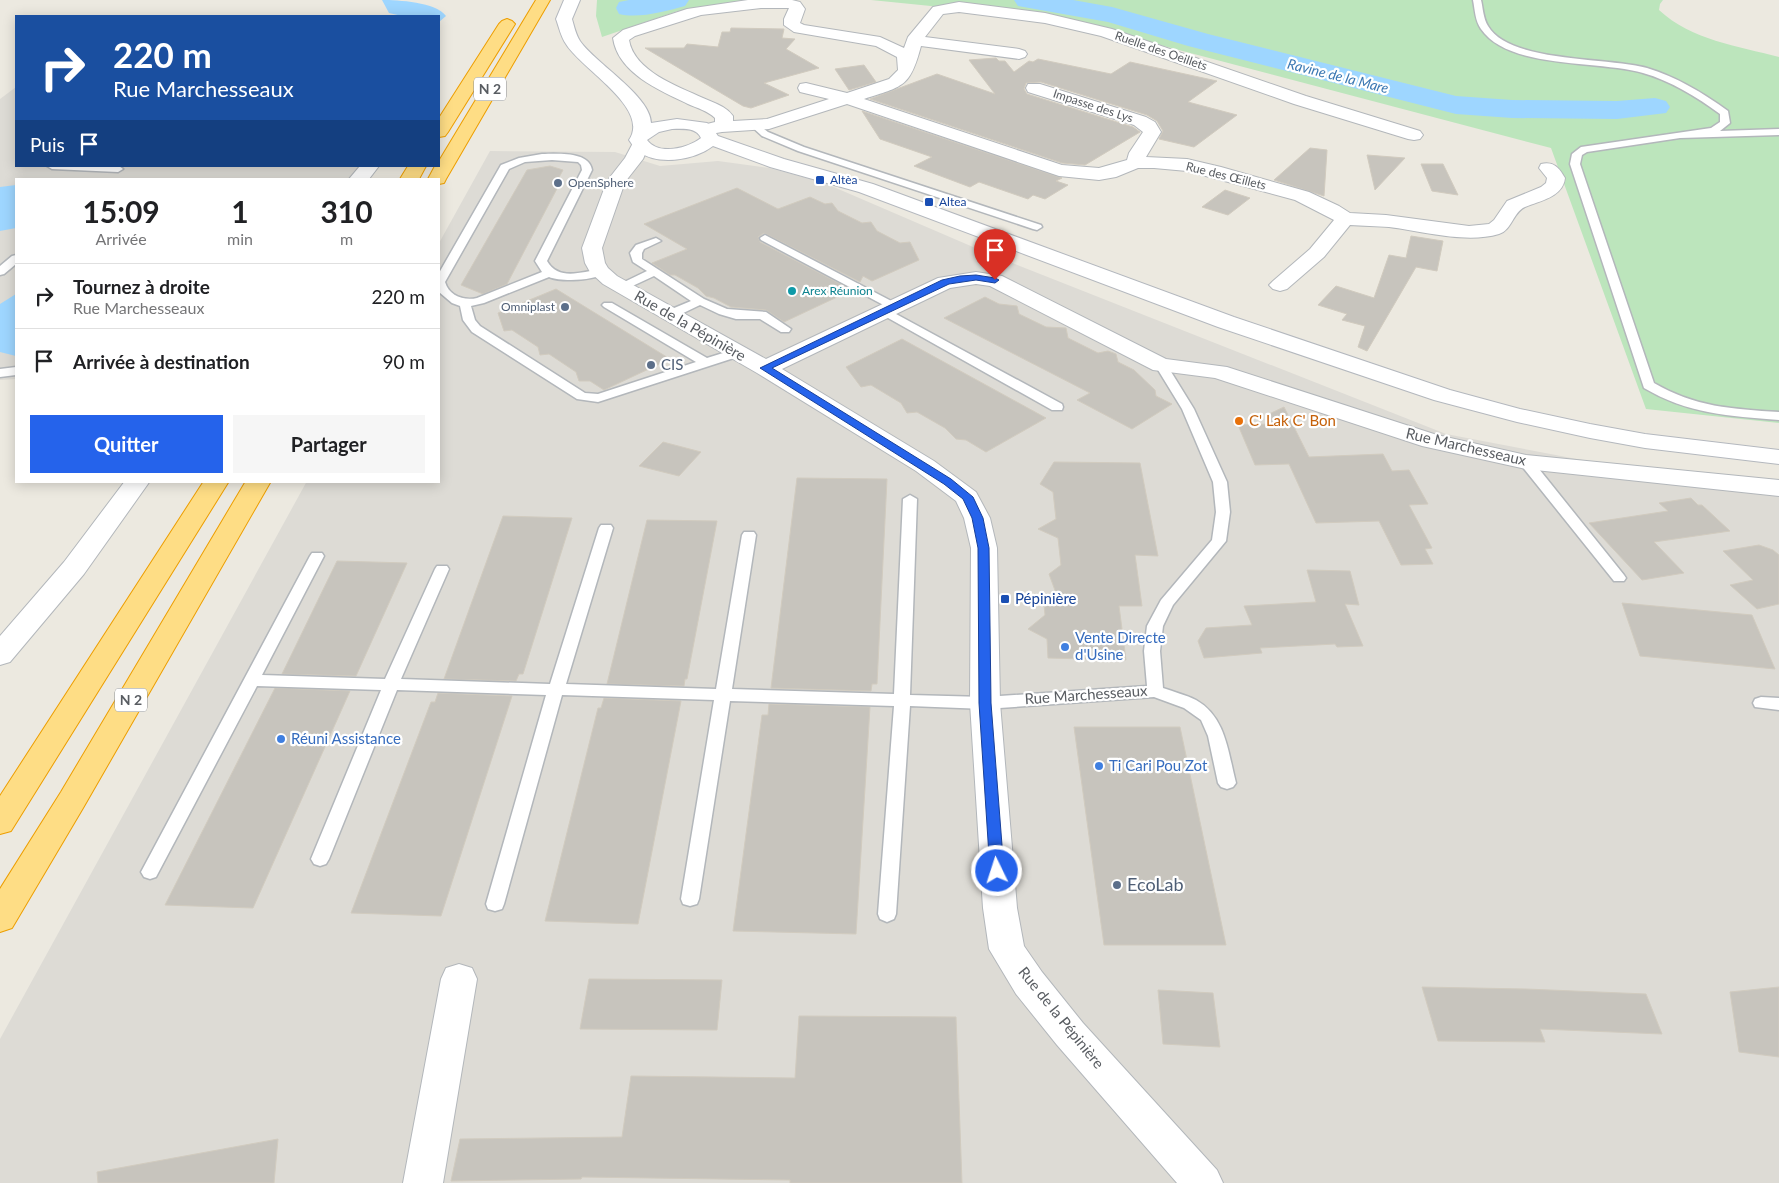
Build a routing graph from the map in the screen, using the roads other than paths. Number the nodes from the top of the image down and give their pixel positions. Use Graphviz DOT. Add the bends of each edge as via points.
graph roads {
  1 [pos="543,0"];
  2 [pos="572,0"];
  3 [pos="1477,0"];
  4 [pos="514,14"];
  5 [pos="914,40"];
  6 [pos="1018,54"];
  7 [pos="908,64"];
  8 [pos="806,88"];
  9 [pos="1034,88"];
  10 [pos="846,98"];
  11 [pos="630,99"];
  12 [pos="684,124"];
  13 [pos="724,125"];
  14 [pos="756,126"];
  15 [pos="440,130"];
  16 [pos="1779,132"];
  17 [pos="708,135"];
  18 [pos="1414,135"];
  19 [pos="1680,135"];
  20 [pos="641,140"];
  21 [pos="693,151"];
  22 [pos="672,154"];
  23 [pos="1218,154"];
  24 [pos="1137,158"];
  25 [pos="777,163"];
  26 [pos="74,167"];
  27 [pos="369,167"];
  28 [pos="416,167"];
  29 [pos="1548,168"];
  30 [pos="108,178"];
  31 [pos="359,178"];
  32 [pos="410,178"];
  33 [pos="438,178"];
  34 [pos="612,194"];
  35 [pos="1345,219"];
  36 [pos="1037,227"];
  37 [pos="765,238"];
  38 [pos="656,241"];
  39 [pos="15,259"];
  40 [pos="0,272"];
  41 [pos="654,272"];
  42 [pos="548,273"];
  43 [pos="440,280"];
  44 [pos="1280,285"];
  45 [pos="440,288"];
  46 [pos="610,288"];
  47 [pos="700,301"];
  48 [pos="465,304"];
  49 [pos="890,310"];
  50 [pos="671,314"];
  51 [pos="785,329"];
  52 [pos="736,353"];
  53 [pos="706,362"];
  54 [pos="1161,365"];
  55 [pos="765,368"];
  56 [pos="15,371"];
  57 [pos="0,373"];
  58 [pos="1057,407"];
  59 [pos="1779,416"];
  60 [pos="1779,457"];
  61 [pos="1526,462"];
  62 [pos="137,483"];
  63 [pos="215,483"];
  64 [pos="258,483"];
  65 [pos="1777,491"];
  66 [pos="910,499"];
  67 [pos="606,528"];
  68 [pos="749,535"];
  69 [pos="317,556"];
  70 [pos="442,569"];
  71 [pos="1619,578"];
  72 [pos="0,654"];
  73 [pos="252,680"];
  74 [pos="391,684"];
  75 [pos="556,689"];
  76 [pos="1155,691"];
  77 [pos="723,695"];
  78 [pos="902,701"];
  79 [pos="985,703"];
  80 [pos="1762,703"];
  81 [pos="1779,704"];
  82 [pos="1227,783"];
  83 [pos="0,822"];
  84 [pos="320,858"];
  85 [pos="150,872"];
  86 [pos="690,899"];
  87 [pos="495,904"];
  88 [pos="887,914"];
  89 [pos="0,918"];
  90 [pos="459,979"];
  91 [pos="423,1183"];
  92 [pos="1204,1183"];
  1 -- 33 [label="highway, N 2"];
  2 -- 11 [label="street" via="564,19 573,43"];
  3 -- 19 [label="lane" via="1484,28 1507,47 1538,56 1645,70 1675,81 1725,113 1725,124 1714,131"];
  4 -- 15 [label="highway, N 2"];
  5 -- 6 [label="street"];
  5 -- 7 [label="street, Ruelle des Oeillets"];
  5 -- 18 [label="street, Ruelle des Oeillets" via="938,10 944,8 1045,18 1106,32 1293,98"];
  7 -- 10 [label="street, Ruelle des Oeillets" via="905,74 896,83"];
  7 -- 13 [label="street" via="904,54 880,42 792,25 797,9 785,1 693,11 622,38 620,44 626,57 644,73 718,111 724,116"];
  8 -- 10 [label="street, Rue des Œillets"];
  9 -- 24 [label="street, Impasse des Lys" via="1149,126 1152,132"];
  10 -- 14 [label="street, Ruelle des Oeillets"];
  10 -- 24 [label="street, Rue des Œillets" via="1059,170 1109,173"];
  11 -- 12 [label="street"];
  11 -- 20 [label="street" via="642,118"];
  12 -- 17 [label="street"];
  12 -- 20 [label="street" via="660,126"];
  13 -- 14 [label="street, Ruelle des Oeillets"];
  13 -- 17 [label="street, Ruelle des Oeillets"];
  14 -- 36 [label="lane" via="765,134 800,149"];
  16 -- 19 [label="lane"];
  17 -- 21 [label="street" via="704,146"];
  17 -- 25 [label="street"];
  19 -- 59 [label="lane" via="1584,149 1576,154 1575,164 1648,385 1667,397 1698,408"];
  20 -- 22 [label="street" via="652,152"];
  20 -- 34 [label="street" via="634,160 616,181"];
  21 -- 22 [label="street"];
  21 -- 25 [label="street"];
  22 -- 34 [label="street" via="646,164"];
  23 -- 24 [label="street"];
  24 -- 35 [label="street, Rue des Œillets" via="1214,171 1302,196"];
  25 -- 60 [label="street" via="866,188 1226,322 1442,396 1599,433"];
  26 -- 30 [label="lane" via="118,169"];
  27 -- 31 [label="street"];
  28 -- 32 [label="highway"];
  29 -- 35 [label="street, Rue des Œillets" via="1556,178 1555,186 1514,205 1494,229 1462,232 1386,221"];
  34 -- 46 [label="street" via="592,248 595,263"];
  35 -- 44 [label="street" via="1318,253"];
  37 -- 49 [label="lane"];
  38 -- 41 [label="lane" via="640,247 636,253 637,260"];
  39 -- 40 [label="lane"];
  41 -- 46 [label="lane"];
  41 -- 47 [label="lane"];
  42 -- 43 [label="lane" via="541,261 587,170 581,160 538,157 505,167"];
  42 -- 46 [label="lane"];
  42 -- 48 [label="lane"];
  45 -- 48 [label="lane"];
  46 -- 50 [label="street, Rue de la Pépinière"];
  46 -- 53 [label="lane"];
  47 -- 50 [label="lane"];
  47 -- 51 [label="lane" via="729,314 762,315"];
  48 -- 53 [label="lane" via="469,320 476,329 582,396 598,398"];
  49 -- 54 [label="street, Rue Marchesseaux" via="946,282 976,278 995,280"];
  49 -- 55 [label="street, Rue Marchesseaux"];
  49 -- 58 [label="lane"];
  50 -- 52 [label="street, Rue de la Pépinière"];
  52 -- 53 [label="lane"];
  52 -- 55 [label="street, Rue de la Pépinière"];
  54 -- 61 [label="street, Rue Marchesseaux" via="1219,372 1431,441"];
  54 -- 76 [label="lane, Rue Marchesseaux" via="1188,409 1220,482 1223,512 1219,541 1166,603 1155,626 1152,651"];
  55 -- 79 [label="street, Rue de la Pépinière" via="925,466 967,497 977,518 984,548"];
  56 -- 57 [label="lane"];
  61 -- 65 [label="street, Rue Marchesseaux"];
  61 -- 71 [label="lane"];
  62 -- 72 [label="street" via="74,568"];
  63 -- 83 [label="highway"];
  64 -- 89 [label="highway, N 2"];
  66 -- 78 [label="lane"];
  67 -- 75 [label="lane"];
  68 -- 77 [label="lane"];
  69 -- 73 [label="lane"];
  70 -- 74 [label="lane"];
  73 -- 74 [label="lane, Rue Marchesseaux"];
  73 -- 85 [label="lane"];
  74 -- 75 [label="lane, Rue Marchesseaux"];
  74 -- 84 [label="lane"];
  75 -- 77 [label="lane, Rue Marchesseaux"];
  75 -- 87 [label="lane"];
  76 -- 79 [label="lane, Rue Marchesseaux"];
  76 -- 82 [label="lane" via="1190,704 1208,717"];
  77 -- 78 [label="lane, Rue Marchesseaux"];
  77 -- 86 [label="lane"];
  78 -- 79 [label="lane, Rue Marchesseaux"];
  78 -- 88 [label="lane"];
  79 -- 92 [label="street, Rue de la Pépinière" via="1000,908 1007,949 1029,983 1070,1034"];
  80 -- 81 [label="lane"];
  90 -- 91 [label="street"];
}
